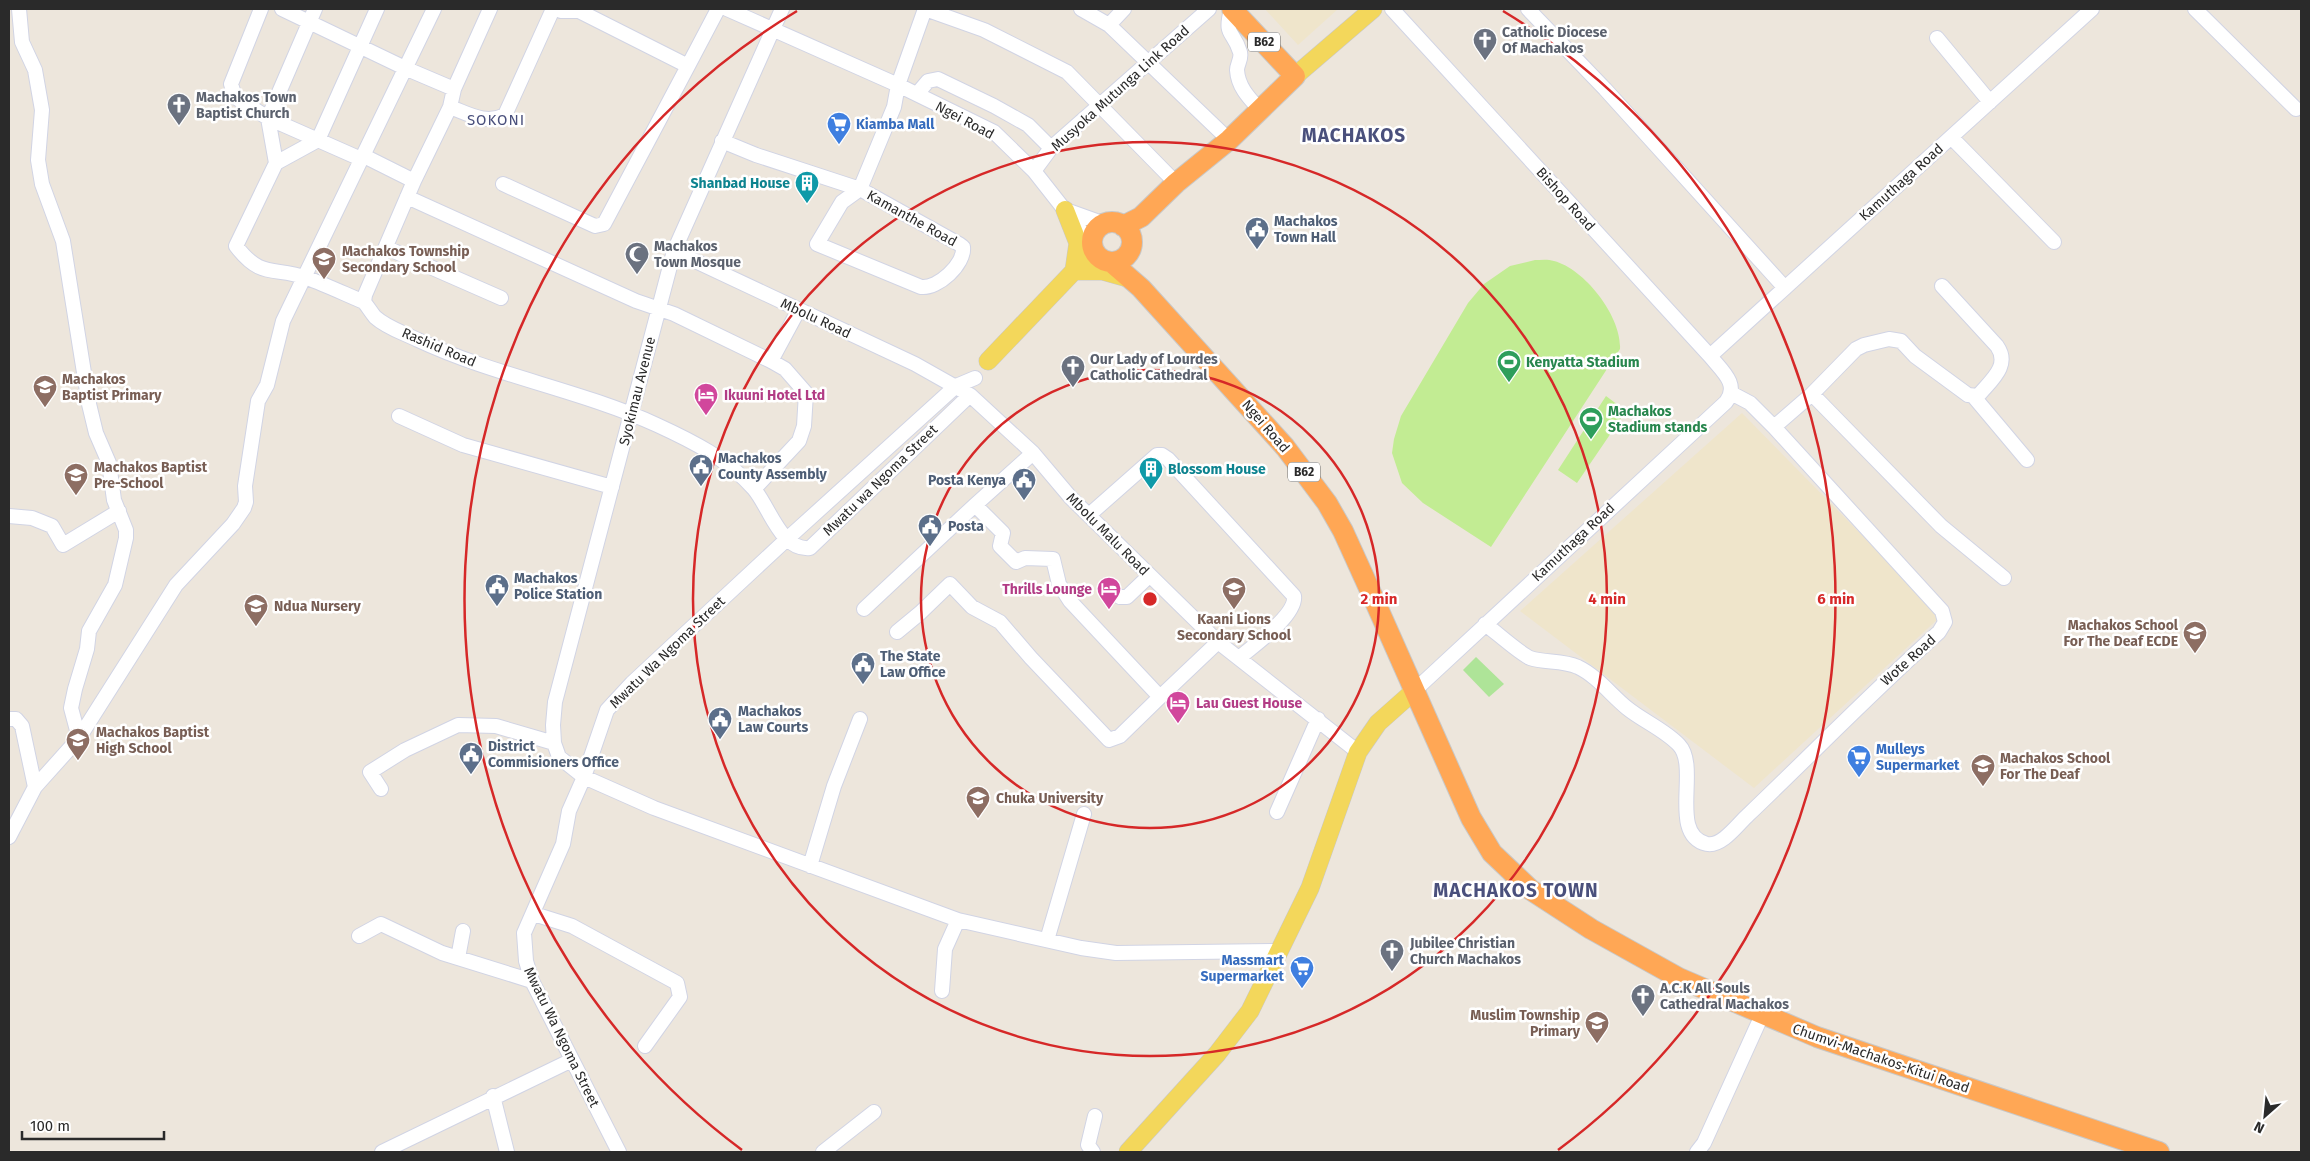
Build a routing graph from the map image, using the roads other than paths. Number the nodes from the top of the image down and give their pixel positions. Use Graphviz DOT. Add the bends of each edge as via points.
graph roads {
  1 [pos="19,9"];
  2 [pos="261,9"];
  3 [pos="282,9"];
  4 [pos="377,9"];
  5 [pos="434,9"];
  6 [pos="490,9"];
  7 [pos="553,9"];
  8 [pos="557,9"];
  9 [pos="718,9"];
  10 [pos="727,9"];
  11 [pos="782,9"];
  12 [pos="925,9"];
  13 [pos="1081,9"];
  14 [pos="1124,9"];
  15 [pos="1209,9"];
  16 [pos="1231,9"];
  17 [pos="1373,9"];
  18 [pos="1392,9"];
  19 [pos="1528,9"];
  20 [pos="2092,9"];
  21 [pos="2195,9"];
  22 [pos="313,15"];
  23 [pos="1109,25"];
  24 [pos="773,29"];
  25 [pos="1937,38"];
  26 [pos="360,46"];
  27 [pos="1148,63"];
  28 [pos="688,66"];
  29 [pos="406,69"];
  30 [pos="1295,76"];
  31 [pos="898,85"];
  32 [pos="454,89"];
  33 [pos="917,94"];
  34 [pos="1990,102"];
  35 [pos="1100,104"];
  36 [pos="450,106"];
  37 [pos="2296,109"];
  38 [pos="1260,110"];
  39 [pos="268,118"];
  40 [pos="1951,137"];
  41 [pos="318,140"];
  42 [pos="1229,140"];
  43 [pos="722,141"];
  44 [pos="1052,148"];
  45 [pos="361,159"];
  46 [pos="276,163"];
  47 [pos="1034,171"];
  48 [pos="414,181"];
  49 [pos="1176,183"];
  50 [pos="503,184"];
  51 [pos="860,189"];
  52 [pos="407,197"];
  53 [pos="1065,210"];
  54 [pos="1127,230"];
  55 [pos="2054,242"];
  56 [pos="387,248"];
  57 [pos="674,251"];
  58 [pos="1100,254"];
  59 [pos="1074,271"];
  60 [pos="304,277"];
  61 [pos="1136,284"];
  62 [pos="1942,286"];
  63 [pos="1785,288"];
  64 [pos="500,298"];
  65 [pos="364,302"];
  66 [pos="657,310"];
  67 [pos="798,310"];
  68 [pos="1710,356"];
  69 [pos="771,361"];
  70 [pos="988,361"];
  71 [pos="975,378"];
  72 [pos="956,386"];
  73 [pos="1731,393"];
  74 [pos="1812,394"];
  75 [pos="970,395"];
  76 [pos="1974,397"];
  77 [pos="631,413"];
  78 [pos="399,416"];
  79 [pos="1774,427"];
  80 [pos="1033,453"];
  81 [pos="2027,460"];
  82 [pos="612,487"];
  83 [pos="754,488"];
  84 [pos="975,505"];
  85 [pos="119,511"];
  86 [pos="1089,515"];
  87 [pos="9,516"];
  88 [pos="787,539"];
  89 [pos="1149,576"];
  90 [pos="2004,578"];
  91 [pos="1108,592"];
  92 [pos="864,609"];
  93 [pos="1485,624"];
  94 [pos="897,632"];
  95 [pos="1218,642"];
  96 [pos="1239,658"];
  97 [pos="1414,691"];
  98 [pos="1160,697"];
  99 [pos="860,718"];
  100 [pos="9,719"];
  101 [pos="1318,719"];
  102 [pos="79,738"];
  103 [pos="554,743"];
  104 [pos="1358,752"];
  105 [pos="584,777"];
  106 [pos="35,787"];
  107 [pos="381,789"];
  108 [pos="1277,812"];
  109 [pos="1084,814"];
  110 [pos="9,837"];
  111 [pos="810,866"];
  112 [pos="534,914"];
  113 [pos="958,920"];
  114 [pos="463,931"];
  115 [pos="359,936"];
  116 [pos="1047,940"];
  117 [pos="1279,952"];
  118 [pos="458,958"];
  119 [pos="532,981"];
  120 [pos="942,991"];
  121 [pos="1762,1016"];
  122 [pos="645,1046"];
  123 [pos="572,1060"];
  124 [pos="493,1096"];
  125 [pos="874,1112"];
  126 [pos="1095,1116"];
  127 [pos="382,1152"];
  128 [pos="507,1152"];
  129 [pos="620,1152"];
  130 [pos="824,1152"];
  131 [pos="1093,1152"];
  132 [pos="1128,1152"];
  133 [pos="1698,1152"];
  134 [pos="2159,1152"];
  1 -- 85 [label="street" via="22,42 35,70 42,110 38,160 42,184 63,241 89,404 96,434 109,464 114,500"];
  2 -- 39 [label="street" via="231,84 235,97"];
  3 -- 22 [label="street"];
  4 -- 26 [label="street"];
  5 -- 29 [label="street"];
  6 -- 32 [label="street"];
  7 -- 36 [label="street" via="505,115 496,120 484,120"];
  8 -- 28 [label="street" via="579,12"];
  9 -- 28 [label="street"];
  10 -- 24 [label="street, Ngei Road"];
  11 -- 24 [label="street, Syokimau Avenue"];
  12 -- 31 [label="street"];
  12 -- 35 [label="street" via="984,30 1035,54 1067,72"];
  13 -- 23 [label="street"];
  14 -- 23 [label="street"];
  15 -- 27 [label="street, Musyoka Mutunga Link Road"];
  16 -- 30 [label="highway, B62"];
  16 -- 38 [label="street" via="1227,30 1240,52 1238,79"];
  17 -- 30 [label="main road"];
  18 -- 68 [label="street, Bishop Road"];
  19 -- 63 [label="street"];
  20 -- 34 [label="street, Kamuthaga Road"];
  21 -- 37 [label="street"];
  22 -- 26 [label="street"];
  22 -- 39 [label="street"];
  23 -- 27 [label="street"];
  24 -- 31 [label="street, Ngei Road"];
  24 -- 43 [label="street, Syokimau Avenue"];
  25 -- 34 [label="street"];
  26 -- 29 [label="street"];
  26 -- 41 [label="street"];
  27 -- 35 [label="street, Musyoka Mutunga Link Road"];
  27 -- 42 [label="street"];
  28 -- 50 [label="street" via="604,224 595,226"];
  29 -- 32 [label="street"];
  29 -- 45 [label="street"];
  30 -- 38 [label="highway"];
  31 -- 33 [label="street, Ngei Road"];
  31 -- 51 [label="street" via="894,107"];
  32 -- 36 [label="street"];
  33 -- 44 [label="street" via="928,81 938,79 1028,125"];
  33 -- 47 [label="street, Ngei Road" via="994,132"];
  34 -- 40 [label="street, Kamuthaga Road"];
  35 -- 44 [label="street, Musyoka Mutunga Link Road"];
  35 -- 49 [label="street"];
  36 -- 48 [label="street"];
  38 -- 42 [label="highway"];
  39 -- 41 [label="street"];
  39 -- 46 [label="street"];
  40 -- 55 [label="street"];
  40 -- 63 [label="street, Kamuthaga Road"];
  41 -- 45 [label="street"];
  41 -- 46 [label="street"];
  42 -- 49 [label="highway"];
  43 -- 51 [label="street, Kamanthe Road"];
  43 -- 57 [label="street, Syokimau Avenue"];
  44 -- 47 [label="street, Musyoka Mutunga Link Road"];
  45 -- 48 [label="street" via="366,157"];
  45 -- 60 [label="street"];
  46 -- 60 [label="street" via="236,246 248,262 267,270"];
  47 -- 53 [label="street, Ngei Road"];
  48 -- 52 [label="street"];
  49 -- 54 [label="highway"];
  51 -- 51 [label="street, Kamanthe Road" via="963,247 962,255 949,274 932,286 921,287 816,244 842,202"];
  52 -- 56 [label="street"];
  52 -- 66 [label="street"];
  53 -- 54 [label="street"];
  53 -- 58 [label="street, Ngei Road"];
  53 -- 59 [label="main road" via="1078,243"];
  54 -- 58 [label="highway" via="1126,256 1122,259"];
  54 -- 58 [label="highway" via="1095,232"];
  54 -- 61 [label="highway"];
  56 -- 64 [label="street"];
  56 -- 65 [label="street"];
  57 -- 66 [label="street, Syokimau Avenue"];
  57 -- 67 [label="street, Mbolu Road"];
  58 -- 59 [label="main road"];
  58 -- 61 [label="highway, B62"];
  59 -- 61 [label="main road" via="1103,270"];
  59 -- 70 [label="main road"];
  60 -- 65 [label="street"];
  60 -- 102 [label="street" via="283,321 267,385 258,401 244,508 176,585"];
  61 -- 97 [label="highway, Ngei Road / B62" via="1285,447 1327,503 1343,531"];
  62 -- 76 [label="street" via="2003,356 2001,368"];
  63 -- 68 [label="street, Kamuthaga Road"];
  65 -- 77 [label="street, Rashid Road" via="375,317 387,325 451,356"];
  66 -- 69 [label="street" via="674,314"];
  66 -- 77 [label="street, Syokimau Avenue"];
  67 -- 69 [label="street"];
  67 -- 72 [label="street, Mbolu Road"];
  68 -- 73 [label="street, Bishop Road" via="1729,379"];
  69 -- 83 [label="street" via="785,369 806,393 804,426 792,450"];
  70 -- 71 [label="street"];
  71 -- 72 [label="street, Mwatu Wa Ngoma Street"];
  71 -- 75 [label="street"];
  72 -- 75 [label="street, Mbolu Malu Road"];
  72 -- 88 [label="street, Mwatu Wa Ngoma Street"];
  73 -- 79 [label="street, Wote Road" via="1750,403"];
  73 -- 93 [label="street, Kamuthaga Road" via="1726,402"];
  74 -- 76 [label="street" via="1856,349 1893,339 1905,344 1915,356"];
  74 -- 79 [label="street"];
  74 -- 90 [label="street" via="1941,526"];
  75 -- 80 [label="street, Mbolu Malu Road"];
  75 -- 88 [label="street, Mwatu wa Ngoma Street" via="810,548 795,546"];
  76 -- 81 [label="street"];
  77 -- 82 [label="street, Syokimau Avenue"];
  77 -- 83 [label="street, Rashid Road" via="702,446"];
  78 -- 82 [label="street" via="463,445"];
  79 -- 93 [label="street, Wote Road" via="1942,611 1945,622 1940,632 1880,684 1719,842 1703,842 1695,837 1688,824 1686,758 1678,743 1627,709 1586,672 1563,662 1526,656"];
  80 -- 84 [label="street"];
  80 -- 86 [label="street, Mbolu Malu Road"];
  82 -- 103 [label="street, Syokimau Avenue" via="555,702"];
  83 -- 88 [label="street, Rashid Road"];
  84 -- 92 [label="street"];
  84 -- 98 [label="street" via="1003,533 1000,546 1016,562 1025,558 1053,559 1058,584 1070,601"];
  85 -- 87 [label="street" via="63,545 52,526 32,518"];
  85 -- 102 [label="street" via="126,538 115,585 89,631 71,708"];
  86 -- 89 [label="street, Mbolu Malu Road"];
  86 -- 96 [label="street" via="1157,455 1168,459 1294,596 1290,612"];
  88 -- 105 [label="street, Mwatu Wa Ngoma Street" via="607,710"];
  89 -- 91 [label="street" via="1127,597"];
  89 -- 95 [label="street, Mbolu Malu Road"];
  93 -- 97 [label="street, Kamuthaga Road"];
  94 -- 98 [label="street" via="950,584 972,607 1000,622 1109,740 1120,736"];
  95 -- 96 [label="street, Mbolu Malu Road"];
  95 -- 98 [label="street"];
  96 -- 101 [label="street, Mbolu Malu Road"];
  97 -- 104 [label="main road" via="1378,723"];
  97 -- 121 [label="highway, Chumvi-Machakos-Kitui Road / B62" via="1483,842 1508,870 1553,906 1640,958"];
  99 -- 111 [label="street" via="834,786"];
  100 -- 106 [label="street" via="16,719 22,726"];
  101 -- 104 [label="street, Mbolu Malu Road"];
  101 -- 108 [label="street"];
  102 -- 106 [label="street"];
  103 -- 105 [label="street" via="559,757"];
  103 -- 107 [label="street" via="496,726 458,725 404,750 370,772"];
  104 -- 117 [label="main road" via="1319,866"];
  105 -- 111 [label="street" via="654,808"];
  105 -- 112 [label="street, Mwatu Wa Ngoma Street" via="569,812 563,844"];
  106 -- 110 [label="street"];
  109 -- 116 [label="street"];
  111 -- 113 [label="street"];
  112 -- 119 [label="street, Mwatu Wa Ngoma Street" via="524,933 526,961"];
  112 -- 122 [label="street" via="572,926 677,983 680,997"];
  113 -- 116 [label="street"];
  113 -- 120 [label="street" via="945,949"];
  114 -- 118 [label="street"];
  115 -- 118 [label="street" via="381,924"];
  116 -- 117 [label="street" via="1116,953"];
  117 -- 132 [label="main road" via="1243,1022"];
  118 -- 119 [label="street"];
  119 -- 123 [label="street, Mwatu Wa Ngoma Street"];
  121 -- 133 [label="street"];
  121 -- 134 [label="highway, Chumvi-Machakos-Kitui Road / B62"];
  123 -- 124 [label="street"];
  123 -- 129 [label="street, Mwatu Wa Ngoma Street"];
  124 -- 127 [label="street"];
  124 -- 128 [label="street"];
  125 -- 130 [label="street"];
  126 -- 131 [label="street" via="1088,1146"];
}
